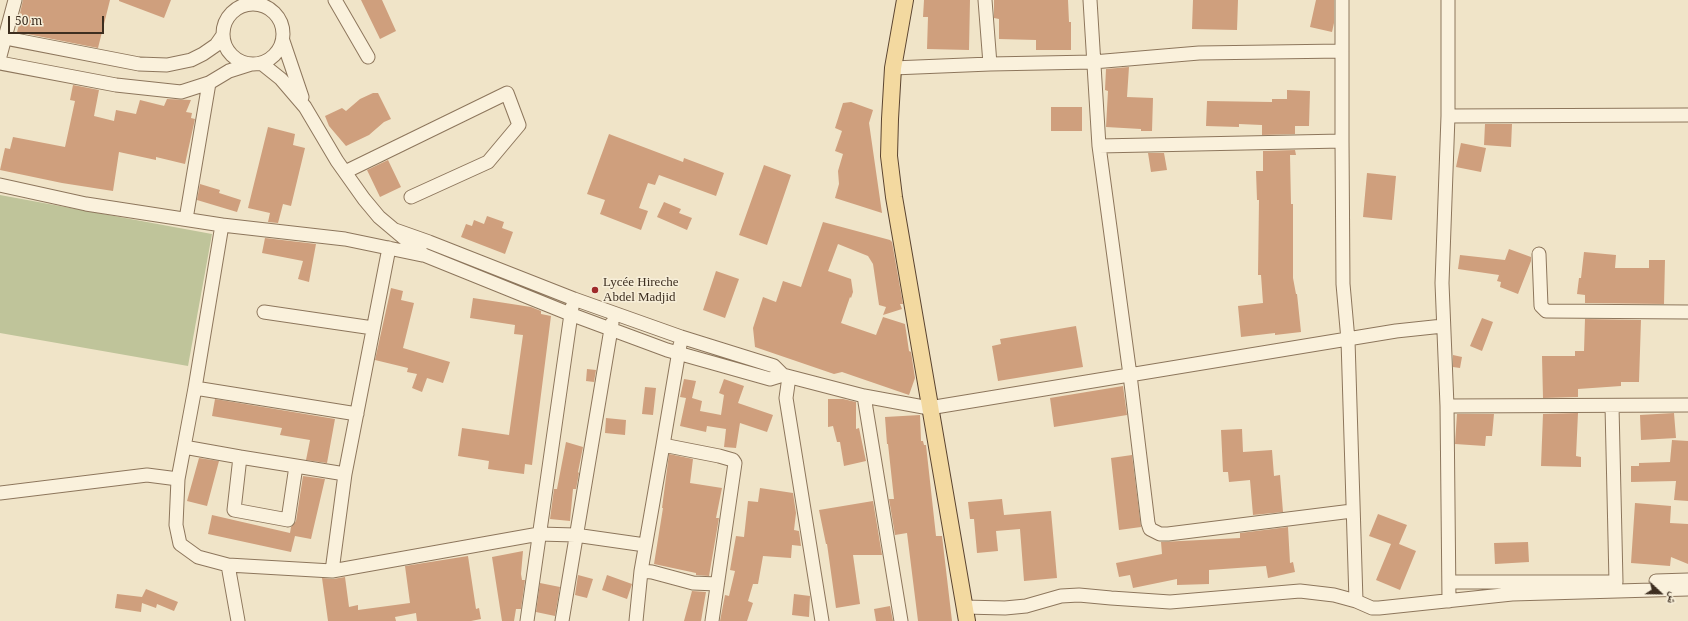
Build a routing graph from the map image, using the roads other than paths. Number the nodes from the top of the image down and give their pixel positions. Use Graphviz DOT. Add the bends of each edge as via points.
graph roads {
  1 [pos="15,0"];
  2 [pos="238,0"];
  3 [pos="276,0"];
  4 [pos="335,0"];
  5 [pos="904,0"];
  6 [pos="985,0"];
  7 [pos="1090,0"];
  8 [pos="1342,0"];
  9 [pos="1448,0"];
  10 [pos="232,13"];
  11 [pos="280,21"];
  12 [pos="223,36"];
  13 [pos="3,37"];
  14 [pos="282,41"];
  15 [pos="1342,51"];
  16 [pos="0,56"];
  17 [pos="368,57"];
  18 [pos="1093,62"];
  19 [pos="0,63"];
  20 [pos="256,64"];
  21 [pos="990,64"];
  22 [pos="893,68"];
  23 [pos="209,83"];
  24 [pos="305,107"];
  25 [pos="1688,115"];
  26 [pos="1448,116"];
  27 [pos="1342,141"];
  28 [pos="1099,146"];
  29 [pos="345,172"];
  30 [pos="0,185"];
  31 [pos="410,197"];
  32 [pos="186,219"];
  33 [pos="222,225"];
  34 [pos="395,230"];
  35 [pos="389,248"];
  36 [pos="1540,254"];
  37 [pos="424,255"];
  38 [pos="574,299"];
  39 [pos="264,312"];
  40 [pos="1688,312"];
  41 [pos="570,314"];
  42 [pos="614,314"];
  43 [pos="1443,326"];
  44 [pos="373,328"];
  45 [pos="611,330"];
  46 [pos="681,337"];
  47 [pos="1348,340"];
  48 [pos="678,353"];
  49 [pos="1130,375"];
  50 [pos="786,376"];
  51 [pos="195,388"];
  52 [pos="864,396"];
  53 [pos="1688,405"];
  54 [pos="1447,406"];
  55 [pos="1612,406"];
  56 [pos="929,408"];
  57 [pos="357,414"];
  58 [pos="663,445"];
  59 [pos="184,447"];
  60 [pos="240,457"];
  61 [pos="296,466"];
  62 [pos="345,474"];
  63 [pos="178,479"];
  64 [pos="0,494"];
  65 [pos="1352,510"];
  66 [pos="539,534"];
  67 [pos="575,536"];
  68 [pos="645,545"];
  69 [pos="228,565"];
  70 [pos="332,571"];
  71 [pos="641,571"];
  72 [pos="1688,580"];
  73 [pos="1449,582"];
  74 [pos="1616,582"];
  75 [pos="717,584"];
  76 [pos="1688,589"];
  77 [pos="1356,601"];
  78 [pos="1449,601"];
  79 [pos="965,614"];
  80 [pos="238,621"];
  81 [pos="527,621"];
  82 [pos="562,621"];
  83 [pos="636,621"];
  84 [pos="712,621"];
  85 [pos="822,621"];
  86 [pos="901,621"];
  1 -- 13 [label="street"];
  2 -- 10 [label="street"];
  3 -- 11 [label="street"];
  4 -- 17 [label="street"];
  5 -- 22 [label="main road"];
  6 -- 21 [label="street"];
  7 -- 18 [label="street"];
  8 -- 15 [label="street"];
  9 -- 26 [label="street"];
  10 -- 11 [label="street" via="241,6 264,5 274,11"];
  10 -- 12 [label="street" via="225,23"];
  11 -- 14 [label="street"];
  12 -- 13 [label="street" via="216,45 203,54 191,60 167,65 139,64"];
  12 -- 20 [label="street" via="232,55 240,61"];
  13 -- 16 [label="street"];
  14 -- 20 [label="street" via="278,51 271,58"];
  14 -- 24 [label="street"];
  15 -- 18 [label="street" via="1198,53"];
  15 -- 27 [label="street"];
  18 -- 21 [label="street"];
  18 -- 28 [label="street"];
  19 -- 23 [label="street" via="116,85 181,92"];
  20 -- 23 [label="street" via="229,71"];
  20 -- 24 [label="street" via="281,79"];
  21 -- 22 [label="street"];
  22 -- 56 [label="main road" via="889,156"];
  23 -- 32 [label="street"];
  24 -- 29 [label="street"];
  25 -- 26 [label="street"];
  26 -- 43 [label="street" via="1442,283"];
  27 -- 28 [label="street"];
  27 -- 47 [label="street" via="1343,284"];
  28 -- 49 [label="street"];
  29 -- 31 [label="street" via="507,93 519,125 488,162"];
  29 -- 34 [label="street" via="379,217"];
  30 -- 32 [label="street" via="86,204"];
  32 -- 33 [label="street"];
  33 -- 35 [label="street" via="345,239"];
  33 -- 51 [label="street"];
  34 -- 37 [label="street"];
  34 -- 38 [label="street"];
  35 -- 37 [label="street"];
  35 -- 44 [label="street"];
  36 -- 40 [label="street" via="1541,306 1546,311"];
  37 -- 41 [label="street"];
  38 -- 41 [label="street"];
  38 -- 42 [label="street"];
  39 -- 44 [label="street"];
  41 -- 45 [label="street"];
  41 -- 66 [label="street"];
  42 -- 45 [label="street"];
  42 -- 46 [label="street"];
  43 -- 47 [label="street"];
  43 -- 54 [label="street"];
  44 -- 57 [label="street"];
  45 -- 48 [label="street"];
  45 -- 67 [label="street"];
  46 -- 48 [label="street"];
  46 -- 50 [label="street" via="774,366"];
  47 -- 49 [label="street"];
  47 -- 65 [label="street"];
  48 -- 50 [label="street" via="770,379"];
  48 -- 58 [label="street"];
  49 -- 56 [label="street"];
  49 -- 65 [label="street" via="1148,523 1154,532 1168,534"];
  50 -- 52 [label="street"];
  50 -- 85 [label="street" via="786,398"];
  51 -- 57 [label="street"];
  51 -- 59 [label="street"];
  52 -- 56 [label="street"];
  52 -- 86 [label="street"];
  53 -- 55 [label="street"];
  54 -- 55 [label="street"];
  54 -- 73 [label="street"];
  55 -- 74 [label="street"];
  56 -- 79 [label="main road"];
  57 -- 62 [label="street"];
  58 -- 68 [label="street"];
  58 -- 75 [label="street" via="719,456 735,463"];
  59 -- 60 [label="street"];
  59 -- 63 [label="street"];
  60 -- 61 [label="street"];
  60 -- 61 [label="street" via="234,510 288,520"];
  61 -- 62 [label="street"];
  62 -- 70 [label="street"];
  63 -- 64 [label="street" via="147,475"];
  63 -- 69 [label="street" via="176,526 180,544 198,557"];
  65 -- 77 [label="street"];
  66 -- 67 [label="street"];
  66 -- 70 [label="street"];
  66 -- 81 [label="street"];
  67 -- 68 [label="street"];
  67 -- 82 [label="street"];
  68 -- 71 [label="street"];
  69 -- 70 [label="street"];
  69 -- 80 [label="street"];
  71 -- 75 [label="street" via="693,583"];
  71 -- 83 [label="street"];
  72 -- 74 [label="street"];
  73 -- 74 [label="street"];
  73 -- 78 [label="street"];
  75 -- 84 [label="street"];
  76 -- 78 [label="street" via="1512,594"];
  77 -- 78 [label="street" via="1372,608"];
  77 -- 79 [label="street" via="1334,595 1300,591 1170,602 1079,595 1061,596 1026,606"];
}
